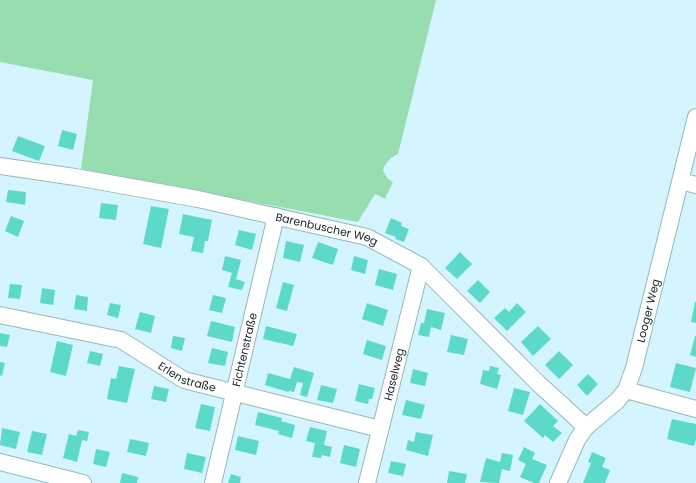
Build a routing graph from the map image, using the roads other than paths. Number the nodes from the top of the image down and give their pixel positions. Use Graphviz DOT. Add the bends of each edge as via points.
graph roads {
  1 [pos="696,117"];
  2 [pos="0,166"];
  3 [pos="689,183"];
  4 [pos="276,216"];
  5 [pos="421,266"];
  6 [pos="0,315"];
  7 [pos="626,390"];
  8 [pos="235,393"];
  9 [pos="696,409"];
  10 [pos="586,427"];
  11 [pos="380,429"];
  12 [pos="0,462"];
  13 [pos="83,483"];
  14 [pos="213,483"];
  15 [pos="367,483"];
  16 [pos="558,483"];
  1 -- 3 [label="street, Looger Weg"];
  2 -- 4 [label="street, Barenbuscher Weg" via="183,196"];
  3 -- 7 [label="street, Looger Weg"];
  4 -- 5 [label="street, Barenbuscher Weg" via="367,237"];
  4 -- 8 [label="street, Fichtenstraße"];
  5 -- 10 [label="street, Barenbuscher Weg" via="539,384"];
  5 -- 11 [label="street, Haselweg"];
  6 -- 8 [label="street, Erlenstraße" via="121,340 184,380"];
  7 -- 9 [label="street"];
  7 -- 10 [label="street, Looger Weg"];
  8 -- 11 [label="street, Erlenstraße"];
  8 -- 14 [label="street, Fichtenstraße"];
  10 -- 16 [label="street, Looger Weg" via="577,440"];
  11 -- 15 [label="street, Haselweg"];
  12 -- 13 [label="street"];
}
